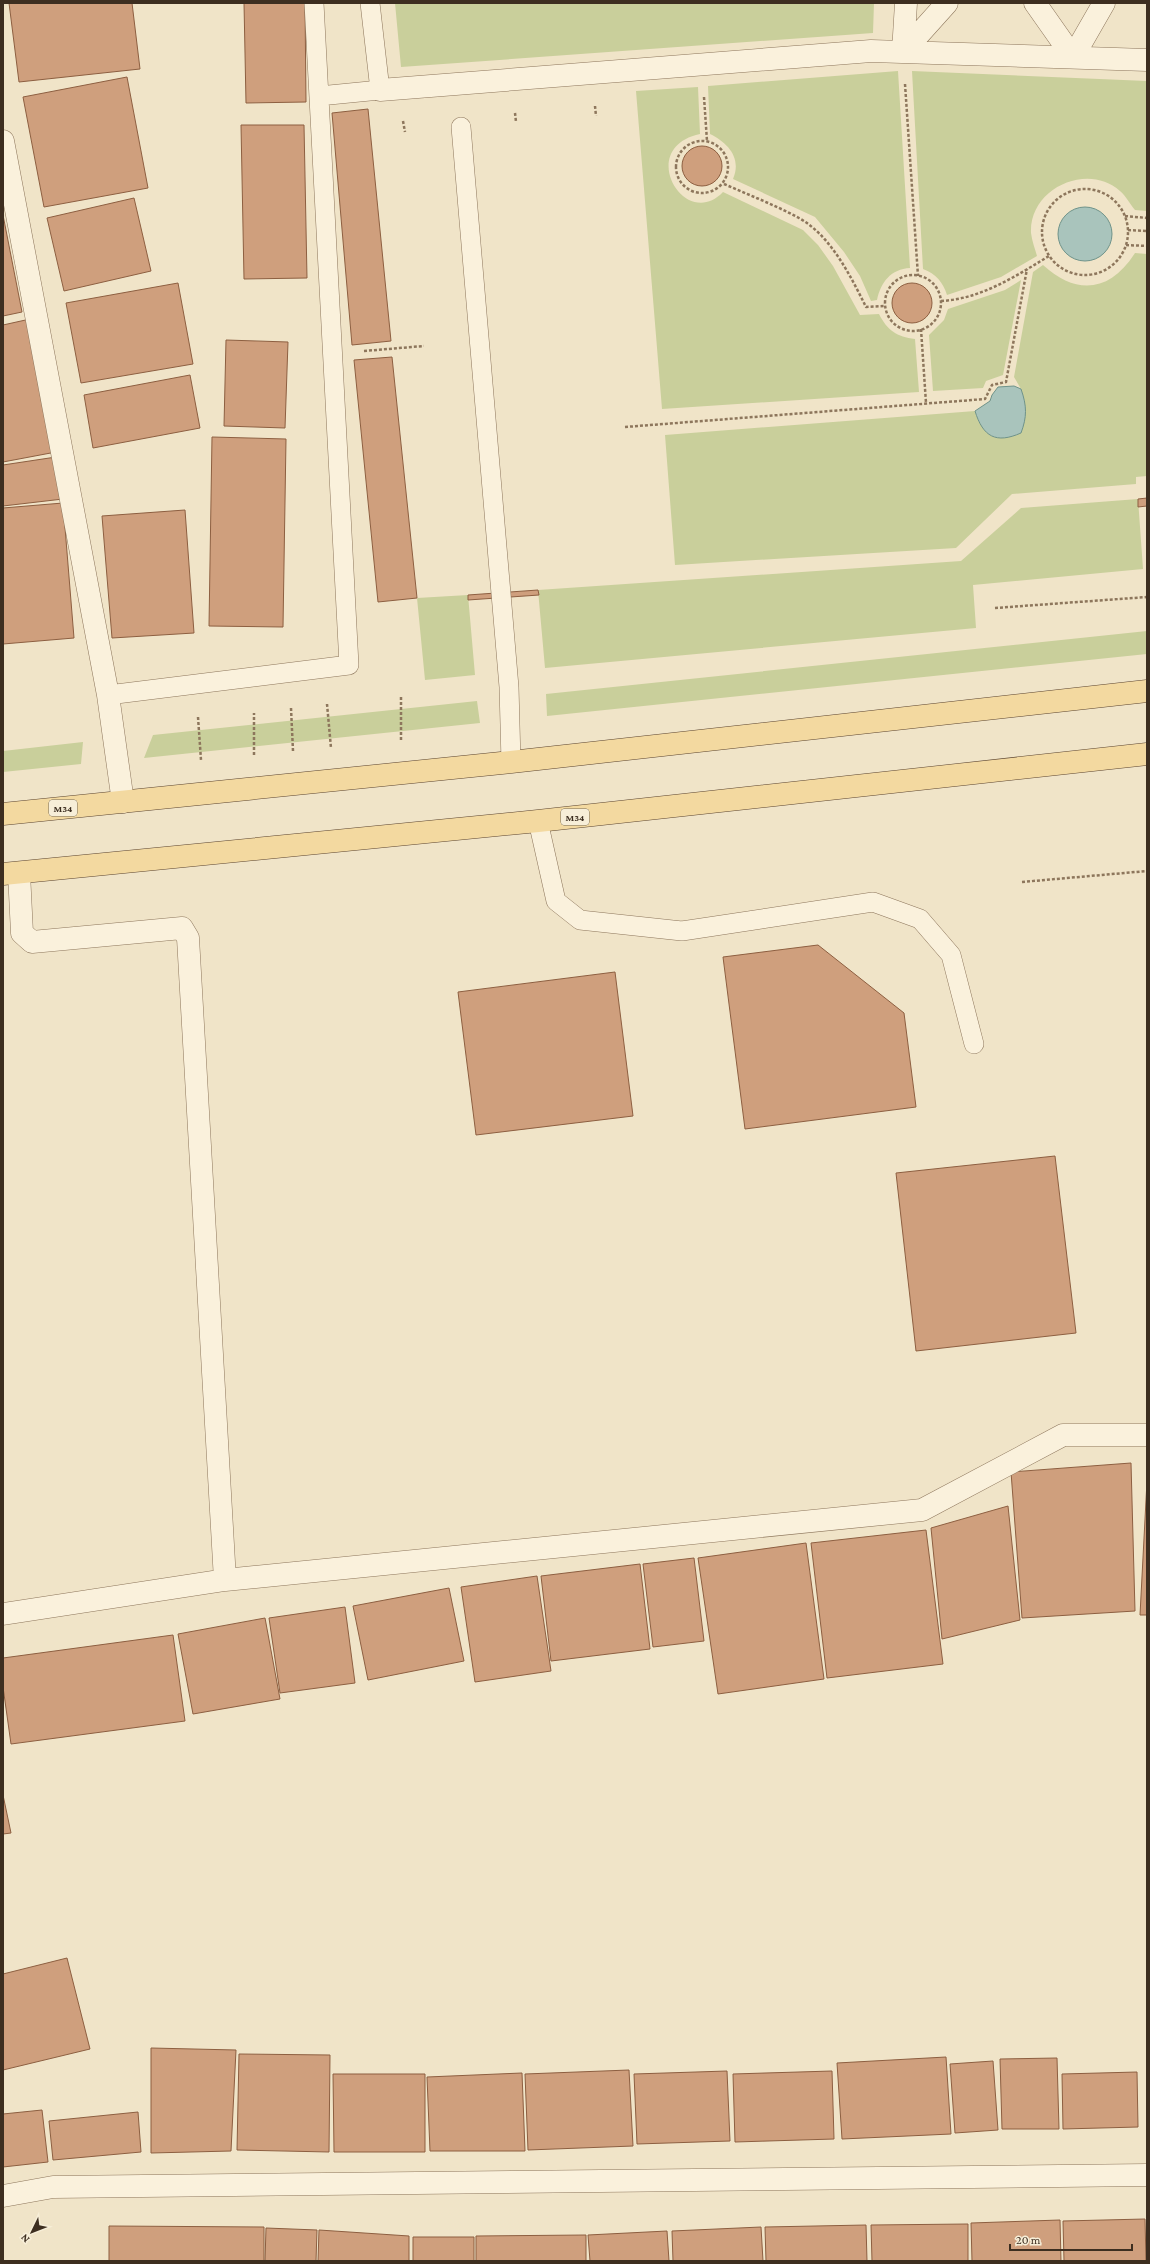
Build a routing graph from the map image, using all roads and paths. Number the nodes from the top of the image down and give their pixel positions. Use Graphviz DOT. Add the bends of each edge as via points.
graph roads {
  1 [pos="314,3"];
  2 [pos="370,3"];
  3 [pos="906,3"];
  4 [pos="947,3"];
  5 [pos="1035,3"];
  6 [pos="1104,3"];
  7 [pos="903,52"];
  8 [pos="1073,57"];
  9 [pos="1147,60"];
  10 [pos="702,65"];
  11 [pos="380,90"];
  12 [pos="319,96"];
  13 [pos="461,127"];
  14 [pos="707,140"];
  15 [pos="3,141"];
  16 [pos="724,184"];
  17 [pos="1125,216"];
  18 [pos="1147,218"];
  19 [pos="1128,230"];
  20 [pos="1147,231"];
  21 [pos="1126,245"];
  22 [pos="1147,246"];
  23 [pos="1049,256"];
  24 [pos="1027,269"];
  25 [pos="918,276"];
  26 [pos="941,301"];
  27 [pos="885,306"];
  28 [pos="922,329"];
  29 [pos="424,346"];
  30 [pos="333,354"];
  31 [pos="926,403"];
  32 [pos="625,426"];
  33 [pos="1147,596"];
  34 [pos="995,608"];
  35 [pos="1147,691"];
  36 [pos="108,695"];
  37 [pos="401,697"];
  38 [pos="327,704"];
  39 [pos="291,708"];
  40 [pos="254,714"];
  41 [pos="198,717"];
  42 [pos="1147,754"];
  43 [pos="511,762"];
  44 [pos="402,774"];
  45 [pos="334,781"];
  46 [pos="294,785"];
  47 [pos="254,789"];
  48 [pos="203,794"];
  49 [pos="123,802"];
  50 [pos="3,814"];
  51 [pos="538,821"];
  52 [pos="1147,871"];
  53 [pos="11,874"];
  54 [pos="1022,882"];
  55 [pos="974,1044"];
  56 [pos="1147,1435"];
  57 [pos="225,1580"];
  58 [pos="3,1614"];
  59 [pos="1147,2175"];
  60 [pos="3,2196"];
  1 -- 12 [label="lane"];
  2 -- 11 [label="lane"];
  3 -- 7 [label="street"];
  4 -- 7 [label="street"];
  5 -- 8 [label="street"];
  6 -- 8 [label="street"];
  7 -- 8 [label="street"];
  7 -- 10 [label="street" via="871,51"];
  7 -- 25 [label="path"];
  8 -- 9 [label="street"];
  10 -- 11 [label="street"];
  10 -- 14 [label="path"];
  11 -- 12 [label="lane"];
  12 -- 30 [label="lane"];
  13 -- 43 [label="lane" via="509,686"];
  14 -- 16 [label="path" via="726,155 728,173"];
  14 -- 16 [label="path" via="692,142 680,154 676,169 678,178 688,190 696,193 713,192"];
  15 -- 36 [label="street"];
  16 -- 27 [label="path" via="800,219 822,236 854,283 866,307"];
  17 -- 18 [label="path"];
  17 -- 19 [label="path"];
  17 -- 23 [label="path" via="1118,204 1107,195 1081,188 1067,192 1051,206 1042,225 1042,239"];
  19 -- 20 [label="path"];
  19 -- 21 [label="path"];
  21 -- 22 [label="path"];
  21 -- 23 [label="path" via="1119,258 1109,268 1096,273 1068,271"];
  23 -- 24 [label="path"];
  24 -- 26 [label="path" via="1004,283 951,301"];
  24 -- 31 [label="path" via="1006,382 992,385 985,399"];
  25 -- 26 [label="path" via="933,284"];
  25 -- 27 [label="path" via="899,278 892,284 887,292"];
  26 -- 28 [label="path" via="937,318"];
  27 -- 28 [label="path" via="889,319 896,325 913,331"];
  28 -- 31 [label="path"];
  29 -- 30 [label="path"];
  30 -- 36 [label="lane" via="349,666"];
  31 -- 32 [label="path"];
  33 -- 34 [label="path"];
  35 -- 43 [label="main road, M34"];
  36 -- 49 [label="street"];
  37 -- 44 [label="path"];
  38 -- 45 [label="path"];
  39 -- 46 [label="path"];
  40 -- 47 [label="path"];
  41 -- 48 [label="path"];
  42 -- 51 [label="main road, M34"];
  43 -- 44 [label="main road, M34"];
  44 -- 45 [label="main road, M34"];
  45 -- 46 [label="main road, M34"];
  46 -- 47 [label="main road, M34"];
  47 -- 48 [label="main road, M34"];
  48 -- 49 [label="main road, M34"];
  49 -- 50 [label="main road, M34"];
  51 -- 53 [label="main road, M34"];
  51 -- 55 [label="lane" via="556,900 580,920 682,931 873,902 920,919 951,955"];
  52 -- 54 [label="path"];
  53 -- 57 [label="street" via="22,933 32,942 182,928 188,938"];
  56 -- 57 [label="street" via="1063,1435 922,1510"];
  57 -- 58 [label="street"];
  59 -- 60 [label="street" via="53,2187"];
}
